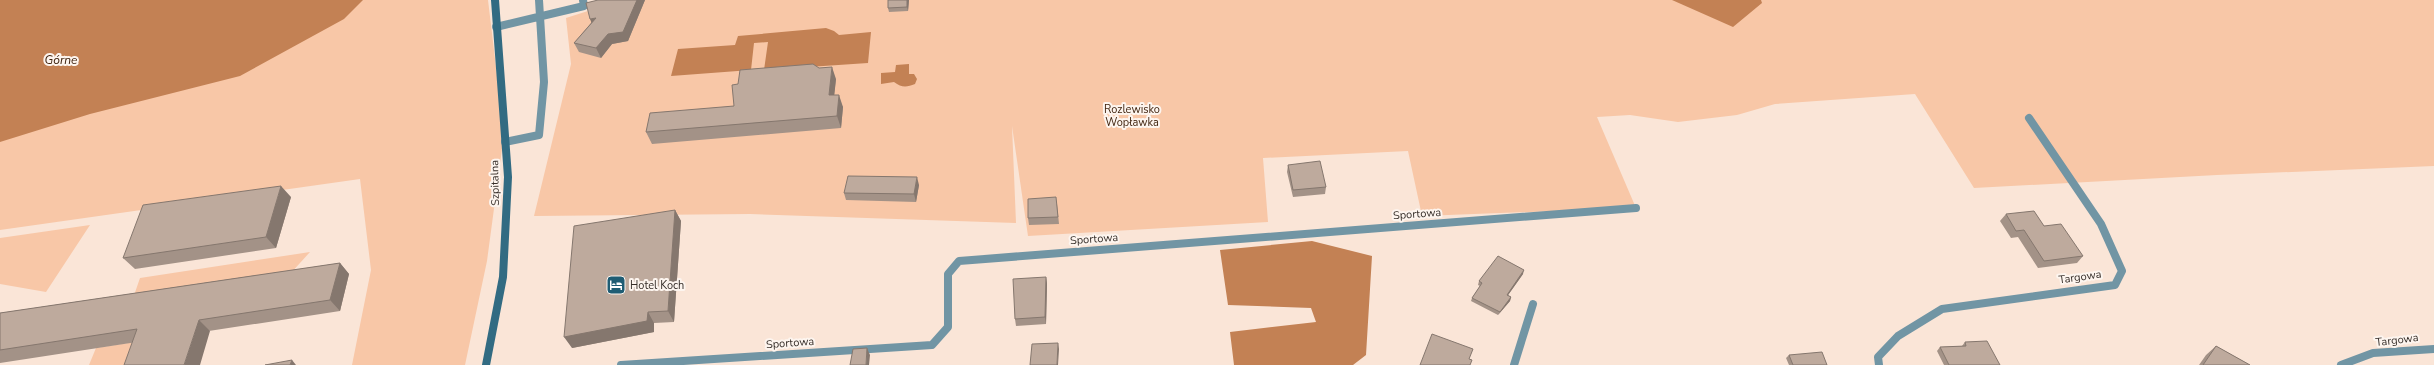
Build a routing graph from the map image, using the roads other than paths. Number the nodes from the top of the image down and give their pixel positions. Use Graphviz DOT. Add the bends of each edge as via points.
graph roads {
  1 [pos="495,0"];
  2 [pos="539,0"];
  3 [pos="583,0"];
  4 [pos="540,17"];
  5 [pos="496,27"];
  6 [pos="2029,118"];
  7 [pos="505,142"];
  8 [pos="1636,208"];
  9 [pos="1533,304"];
  10 [pos="2434,349"];
  11 [pos="486,365"];
  12 [pos="621,365"];
  13 [pos="1514,365"];
  14 [pos="1879,365"];
  15 [pos="2341,365"];
  1 -- 5 [label="street, Szpitalna"];
  2 -- 4 [label="street"];
  3 -- 4 [label="street" via="584,6"];
  4 -- 5 [label="street"];
  4 -- 7 [label="street" via="544,82 539,135"];
  5 -- 7 [label="street, Szpitalna"];
  6 -- 14 [label="street, Targowa" via="2101,224 2122,271 2115,285 1942,309 1898,336 1878,357"];
  7 -- 11 [label="street, Szpitalna" via="508,177 503,277"];
  8 -- 12 [label="street, Sportowa" via="960,261 948,274 948,328 932,345"];
  9 -- 13 [label="street"];
  10 -- 15 [label="street, Targowa" via="2407,349 2351,358"];
}
